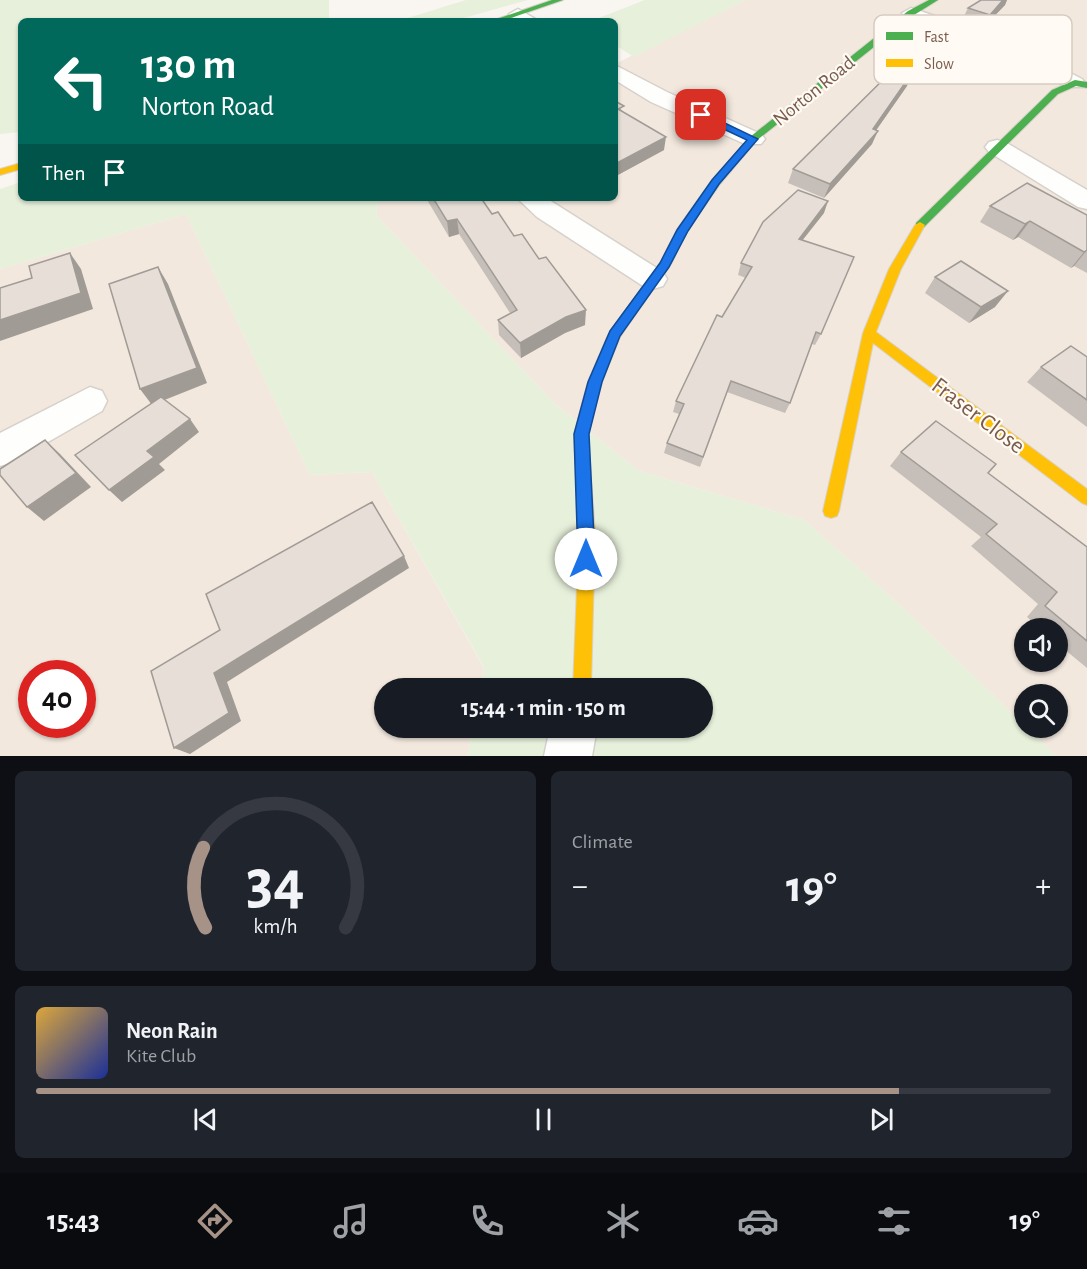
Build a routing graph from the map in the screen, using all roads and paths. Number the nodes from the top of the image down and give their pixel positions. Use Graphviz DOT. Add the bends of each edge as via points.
graph roads {
  1 [pos="559,0"];
  2 [pos="934,0"];
  3 [pos="911,13"];
  4 [pos="908,15"];
  5 [pos="917,15"];
  6 [pos="524,17"];
  7 [pos="874,43"];
  8 [pos="618,73"];
  9 [pos="1081,84"];
  10 [pos="753,139"];
  11 [pos="997,147"];
  12 [pos="18,167"];
  13 [pos="0,172"];
  14 [pos="534,201"];
  15 [pos="1087,201"];
  16 [pos="653,279"];
  17 [pos="870,333"];
  18 [pos="90,401"];
  19 [pos="0,451"];
  20 [pos="1087,498"];
  21 [pos="831,512"];
  22 [pos="582,678"];
  23 [pos="572,738"];
  24 [pos="568,756"];
  1 -- 6 [label="street"];
  2 -- 3 [label="street, Norton Road"];
  3 -- 4 [label="street, Norton Road"];
  3 -- 5 [label="street"];
  7 -- 10 [label="street, Norton Road"];
  8 -- 10 [label="street, Norton Road" via="659,97"];
  9 -- 11 [label="street" via="1055,92"];
  10 -- 16 [label="street, Norton Road" via="716,182"];
  11 -- 15 [label="street"];
  11 -- 17 [label="street" via="921,224 896,269"];
  12 -- 13 [label="street"];
  14 -- 16 [label="street"];
  16 -- 22 [label="street, Norton Road" via="614,335 595,382 581,434 587,535"];
  17 -- 20 [label="street, Fraser Close"];
  17 -- 21 [label="street"];
  18 -- 19 [label="street"];
  23 -- 24 [label="street"];
}
